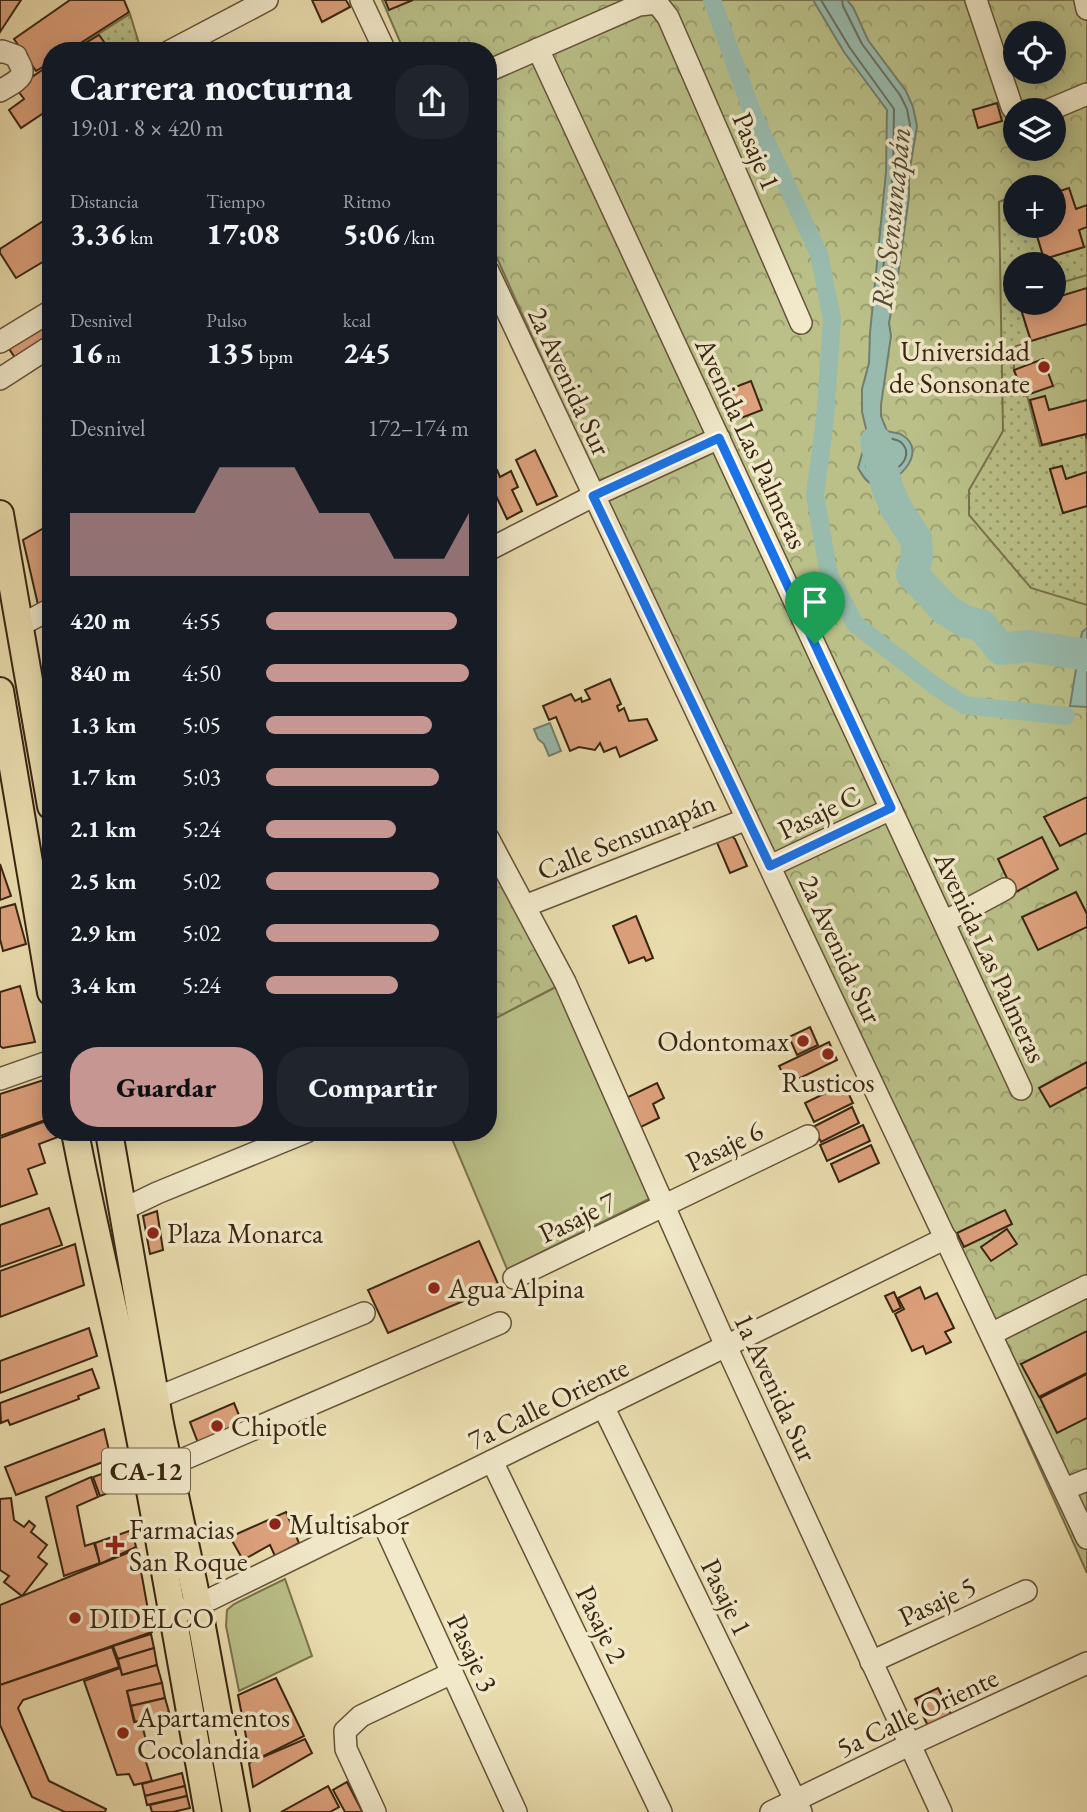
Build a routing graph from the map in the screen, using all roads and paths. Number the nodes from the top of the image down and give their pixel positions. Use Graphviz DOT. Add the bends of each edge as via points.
graph roads {
  1 [pos="267,0"];
  2 [pos="361,0"];
  3 [pos="976,0"];
  4 [pos="1085,0"];
  5 [pos="1087,9"];
  6 [pos="187,42"];
  7 [pos="381,42"];
  8 [pos="538,49"];
  9 [pos="0,52"];
  10 [pos="497,67"];
  11 [pos="0,92"];
  12 [pos="1087,94"];
  13 [pos="1009,98"];
  14 [pos="1066,103"];
  15 [pos="497,290"];
  16 [pos="42,316"];
  17 [pos="801,323"];
  18 [pos="0,342"];
  19 [pos="42,352"];
  20 [pos="0,379"];
  21 [pos="719,438"];
  22 [pos="593,496"];
  23 [pos="0,514"];
  24 [pos="497,545"];
  25 [pos="42,614"];
  26 [pos="19,626"];
  27 [pos="0,691"];
  28 [pos="42,755"];
  29 [pos="891,808"];
  30 [pos="747,818"];
  31 [pos="497,855"];
  32 [pos="770,866"];
  33 [pos="1005,889"];
  34 [pos="525,906"];
  35 [pos="944,922"];
  36 [pos="42,939"];
  37 [pos="42,1064"];
  38 [pos="0,1079"];
  39 [pos="1021,1089"];
  40 [pos="808,1136"];
  41 [pos="77,1141"];
  42 [pos="111,1141"];
  43 [pos="284,1141"];
  44 [pos="664,1205"];
  45 [pos="124,1209"];
  46 [pos="946,1238"];
  47 [pos="514,1278"];
  48 [pos="1087,1286"];
  49 [pos="364,1313"];
  50 [pos="500,1323"];
  51 [pos="991,1334"];
  52 [pos="726,1346"];
  53 [pos="156,1398"];
  54 [pos="603,1406"];
  55 [pos="492,1461"];
  56 [pos="170,1465"];
  57 [pos="1087,1480"];
  58 [pos="1065,1489"];
  59 [pos="380,1516"];
  60 [pos="1087,1538"];
  61 [pos="1026,1591"];
  62 [pos="198,1605"];
  63 [pos="172,1614"];
  64 [pos="872,1662"];
  65 [pos="1087,1663"];
  66 [pos="452,1673"];
  67 [pos="909,1745"];
  68 [pos="798,1806"];
  69 [pos="208,1812"];
  70 [pos="236,1812"];
  71 [pos="375,1812"];
  72 [pos="516,1812"];
  73 [pos="661,1812"];
  74 [pos="771,1812"];
  75 [pos="941,1812"];
  1 -- 6 [label="street"];
  2 -- 7 [label="street"];
  3 -- 13 [label="street"];
  4 -- 5 [label="street"];
  8 -- 10 [label="street"];
  8 -- 17 [label="street, Pasaje 1" via="639,5 657,3 668,17"];
  8 -- 21 [label="street, Avenida Las Palmeras"];
  9 -- 11 [label="street" via="16,56 23,71"];
  12 -- 14 [label="street"];
  15 -- 22 [label="street, 2a Avenida Sur"];
  16 -- 18 [label="street"];
  19 -- 20 [label="street"];
  21 -- 22 [label="street"];
  21 -- 29 [label="street, Avenida Las Palmeras"];
  22 -- 24 [label="street"];
  22 -- 30 [label="street, 2a Avenida Sur"];
  23 -- 26 [label="main road"];
  25 -- 26 [label="street"];
  26 -- 28 [label="main road"];
  27 -- 36 [label="main road"];
  29 -- 32 [label="street, Pasaje C"];
  29 -- 35 [label="street, Avenida Las Palmeras"];
  30 -- 32 [label="street, 2a Avenida Sur"];
  30 -- 34 [label="street, Calle Sensunapán"];
  31 -- 34 [label="street, 1a Avenida Sur"];
  32 -- 46 [label="street, 2a Avenida Sur"];
  33 -- 35 [label="street"];
  34 -- 44 [label="street, 1a Avenida Sur" via="565,982"];
  35 -- 39 [label="street, Avenida Las Palmeras"];
  37 -- 38 [label="street"];
  40 -- 44 [label="street, Pasaje 6"];
  41 -- 63 [label="main road, CA-12" via="129,1382"];
  42 -- 45 [label="main road"];
  43 -- 45 [label="street"];
  44 -- 47 [label="street, Pasaje 7"];
  44 -- 52 [label="street, 1a Avenida Sur"];
  45 -- 53 [label="main road"];
  46 -- 51 [label="street, 2a Avenida Sur"];
  46 -- 52 [label="street, 7a Calle Oriente"];
  48 -- 51 [label="street"];
  49 -- 53 [label="street"];
  50 -- 56 [label="street"];
  51 -- 58 [label="street, 2a Avenida Sur"];
  52 -- 54 [label="street, 7a Calle Oriente"];
  52 -- 64 [label="street, 1a Avenida Sur"];
  53 -- 56 [label="main road"];
  54 -- 55 [label="street, 7a Calle Oriente"];
  54 -- 68 [label="street, Pasaje 1"];
  55 -- 59 [label="street, 7a Calle Oriente"];
  55 -- 73 [label="street, Pasaje 2"];
  56 -- 62 [label="main road"];
  57 -- 58 [label="street"];
  58 -- 60 [label="street, 2a Avenida Sur"];
  59 -- 62 [label="street, 7a Calle Oriente"];
  59 -- 66 [label="street, Pasaje 3"];
  61 -- 64 [label="street, Pasaje 5"];
  62 -- 63 [label="street, 7a Calle Oriente"];
  62 -- 70 [label="main road"];
  63 -- 69 [label="main road, CA-12"];
  64 -- 67 [label="street, 1a Avenida Sur"];
  65 -- 67 [label="street, 5a Calle Oriente"];
  66 -- 71 [label="street" via="361,1716 345,1731 346,1749"];
  66 -- 72 [label="street, Pasaje 3"];
  67 -- 68 [label="street, 5a Calle Oriente"];
  67 -- 75 [label="street, 1a Avenida Sur"];
  68 -- 74 [label="street, 5a Calle Oriente"];
}
